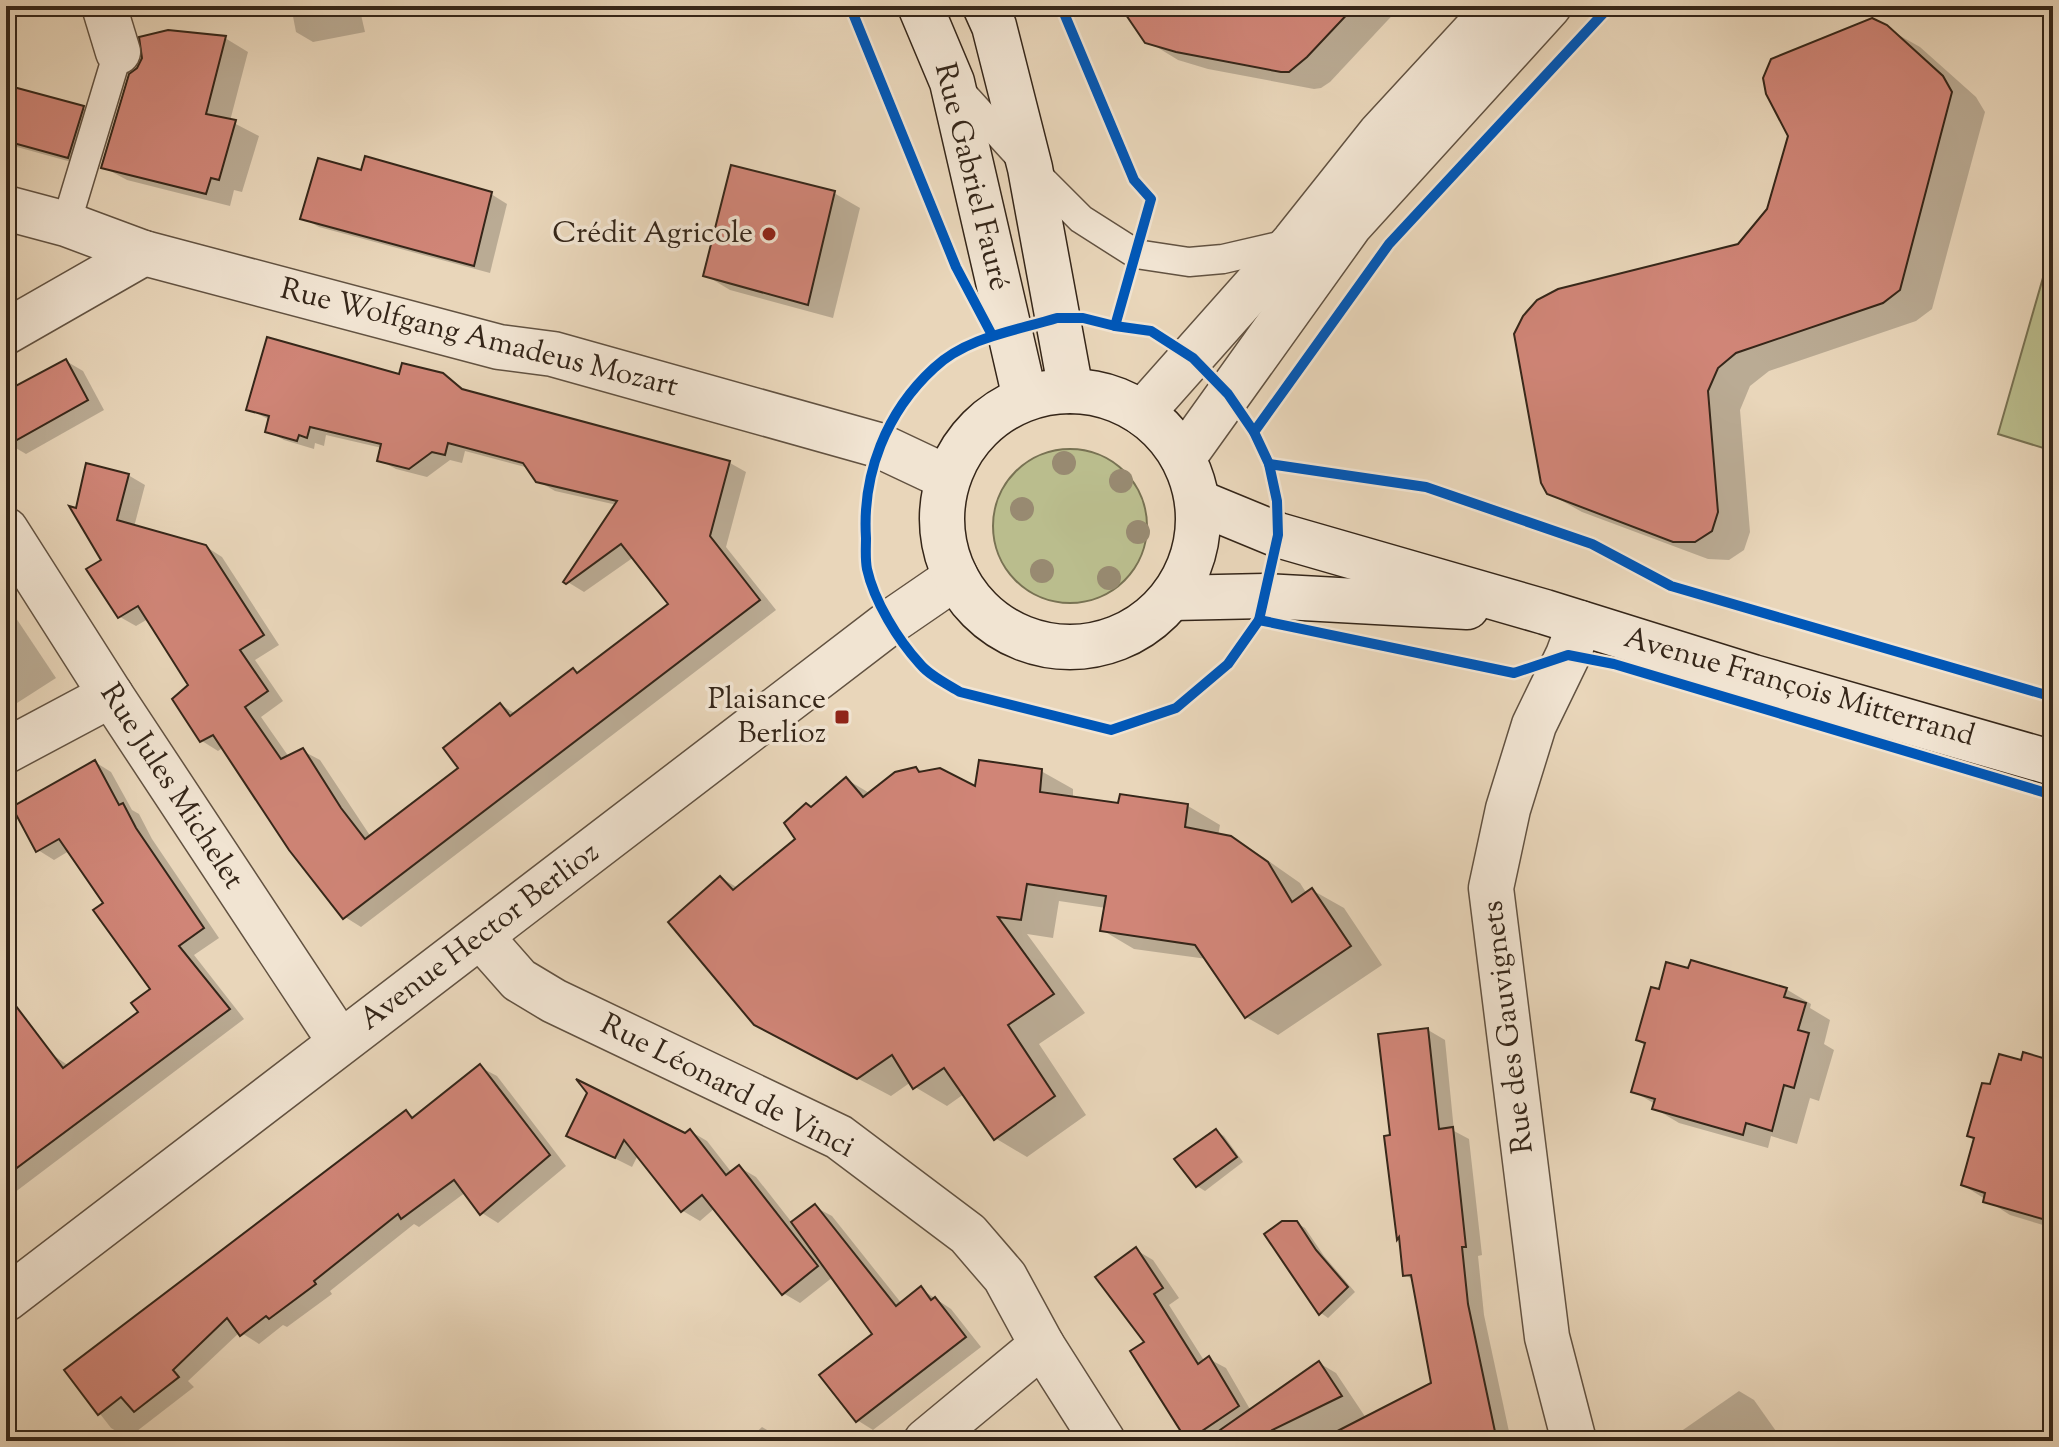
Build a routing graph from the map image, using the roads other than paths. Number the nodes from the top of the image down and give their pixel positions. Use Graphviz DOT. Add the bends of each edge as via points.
graph roads {
  1 [pos="104,6"];
  2 [pos="920,6"];
  3 [pos="985,6"];
  4 [pos="1498,6"];
  5 [pos="1549,6"];
  6 [pos="118,52"];
  7 [pos="952,82"];
  8 [pos="1030,168"];
  9 [pos="6,208"];
  10 [pos="66,224"];
  11 [pos="1350,225"];
  12 [pos="1294,242"];
  13 [pos="144,253"];
  14 [pos="6,332"];
  15 [pos="1071,391"];
  16 [pos="1025,398"];
  17 [pos="1142,413"];
  18 [pos="1183,458"];
  19 [pos="948,478"];
  20 [pos="1198,502"];
  21 [pos="6,530"];
  22 [pos="956,577"];
  23 [pos="1172,598"];
  24 [pos="1563,617"];
  25 [pos="111,695"];
  26 [pos="6,751"];
  27 [pos="2053,763"];
  28 [pos="481,937"];
  29 [pos="340,1042"];
  30 [pos="6,1299"];
  31 [pos="1042,1345"];
  32 [pos="926,1441"];
  33 [pos="1103,1441"];
  34 [pos="1574,1441"];
  1 -- 6 [label="street"];
  2 -- 7 [label="street, Rue Gabriel Fauré"];
  3 -- 8 [label="street, Rue Gabriel Fauré"];
  4 -- 12 [label="street" via="1380,134"];
  5 -- 11 [label="street"];
  6 -- 10 [label="lane"];
  7 -- 8 [label="lane"];
  7 -- 16 [label="street, Rue Gabriel Fauré"];
  8 -- 12 [label="lane" via="1081,219 1136,254 1189,262"];
  8 -- 15 [label="street, Rue Gabriel Fauré"];
  9 -- 10 [label="street, Rue Wolfgang Amadeus Mozart"];
  10 -- 13 [label="street, Rue Wolfgang Amadeus Mozart"];
  11 -- 12 [label="lane"];
  11 -- 18 [label="street"];
  12 -- 17 [label="street"];
  13 -- 14 [label="street"];
  13 -- 19 [label="street, Rue Wolfgang Amadeus Mozart" via="499,347 553,354 878,445"];
  15 -- 16 [label="street"];
  15 -- 17 [label="street" via="1107,397"];
  16 -- 19 [label="street" via="994,416 966,444"];
  17 -- 18 [label="street"];
  18 -- 20 [label="street"];
  19 -- 22 [label="street" via="944,545"];
  20 -- 23 [label="street" via="1198,536 1189,569"];
  20 -- 24 [label="street" via="1278,535"];
  21 -- 25 [label="street, Rue Jules Michelet"];
  22 -- 23 [label="street" via="977,607 1006,630 1040,644 1077,648 1113,641 1146,623"];
  22 -- 28 [label="street, Avenue Hector Berlioz"];
  23 -- 24 [label="street" via="1265,596"];
  24 -- 27 [label="street, Avenue François Mitterrand"];
  24 -- 34 [label="street, Rue des Gauvignets" via="1491,888 1547,1337"];
  25 -- 26 [label="street"];
  25 -- 29 [label="street, Rue Jules Michelet"];
  28 -- 29 [label="street, Avenue Hector Berlioz"];
  28 -- 31 [label="street, Rue Léonard de Vinci" via="519,980 554,1001 839,1137 968,1234 1005,1277"];
  29 -- 30 [label="street, Avenue Hector Berlioz"];
  31 -- 32 [label="street"];
  31 -- 33 [label="street, Rue Léonard de Vinci"];
}
